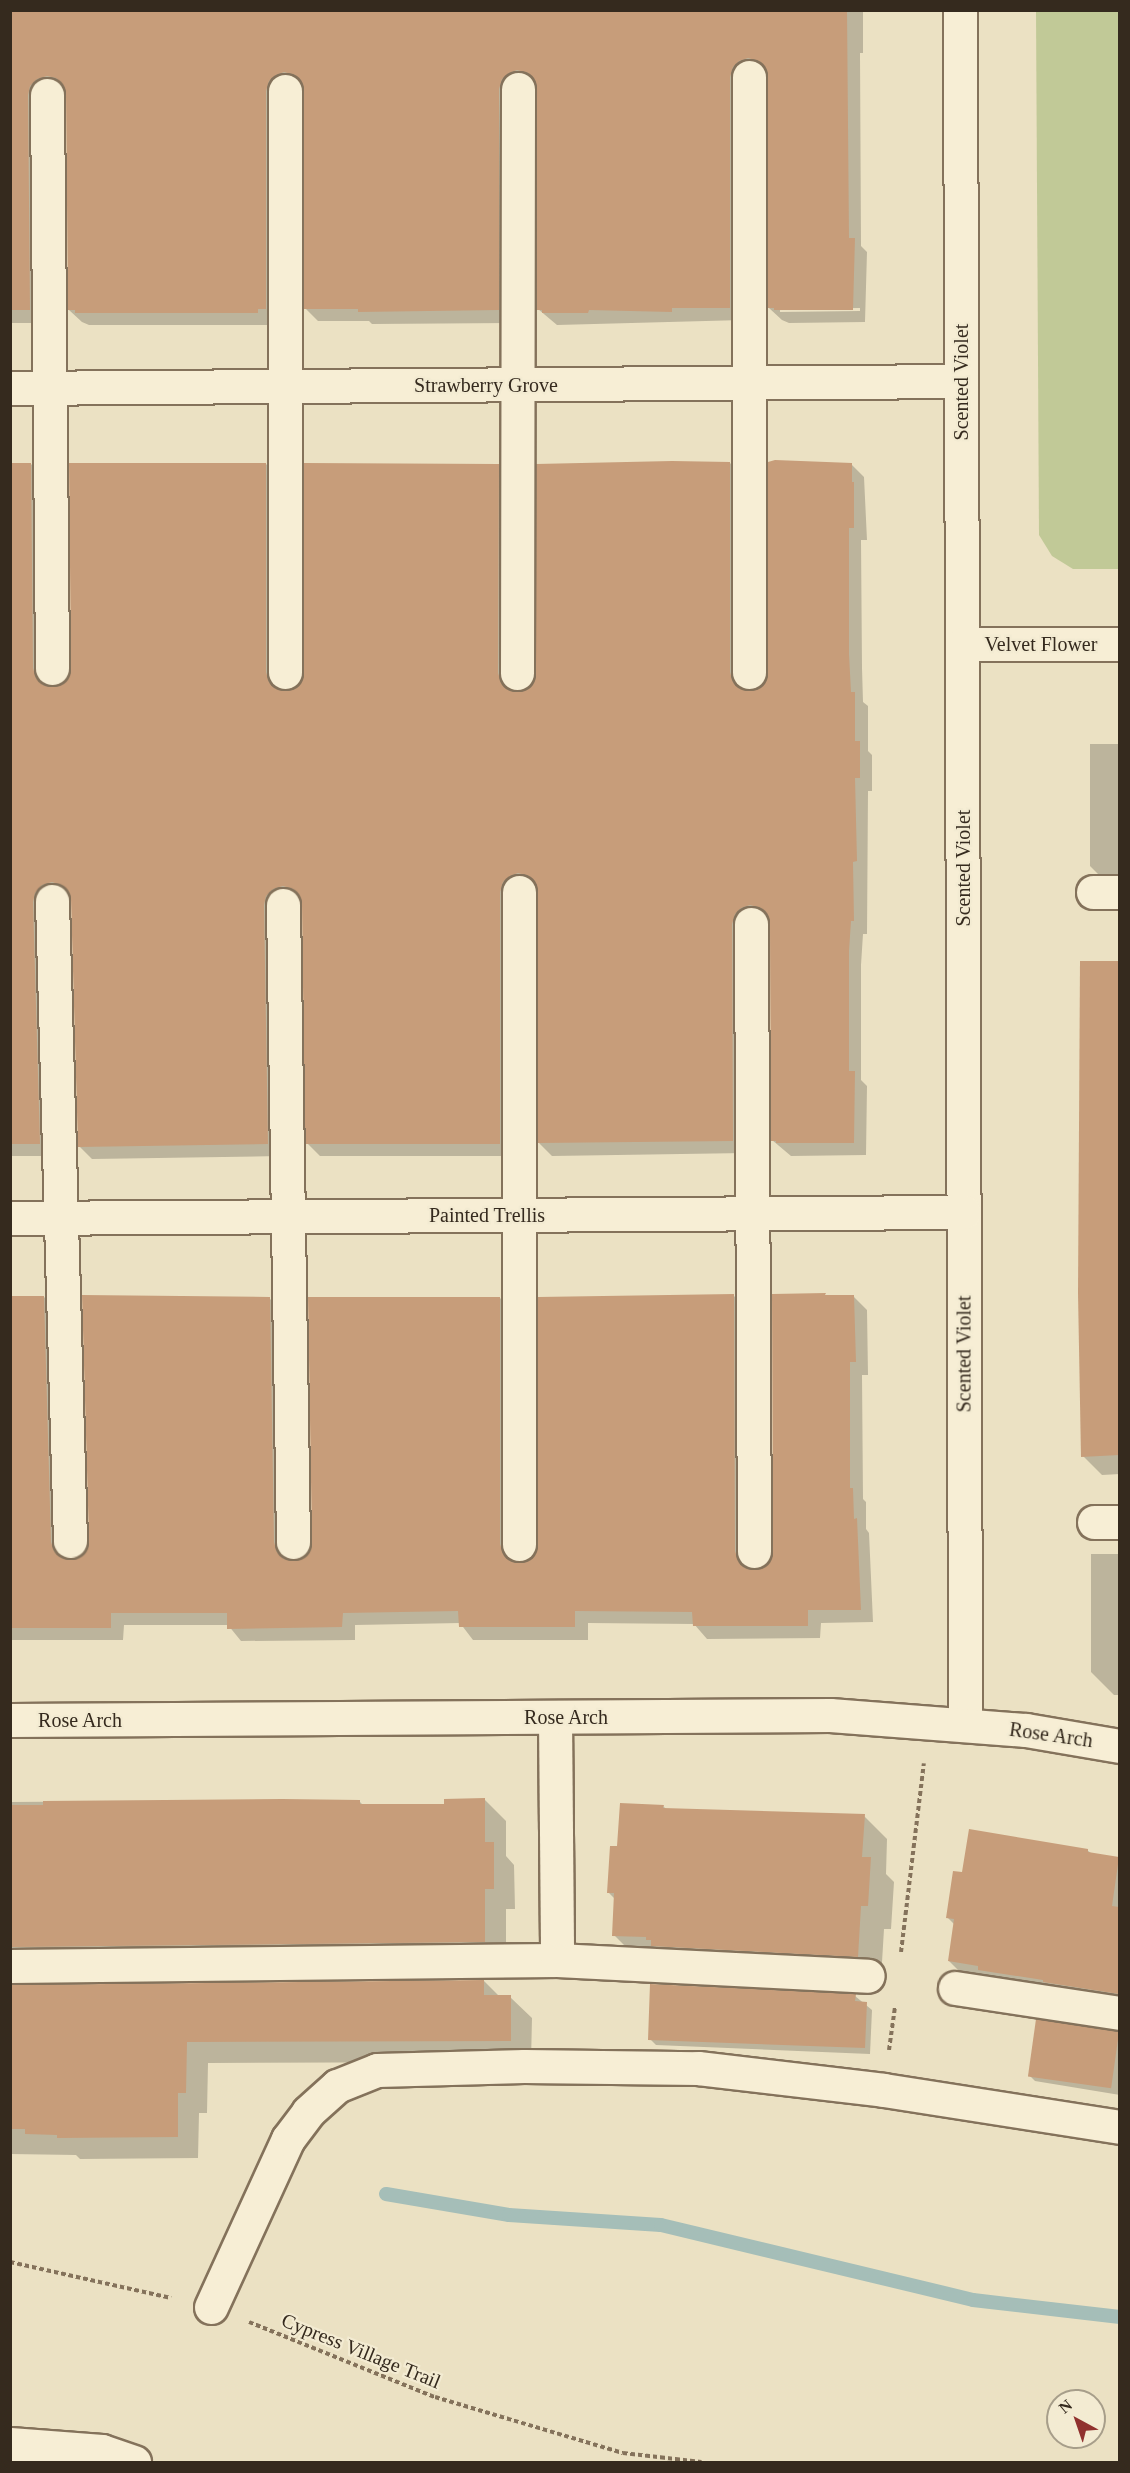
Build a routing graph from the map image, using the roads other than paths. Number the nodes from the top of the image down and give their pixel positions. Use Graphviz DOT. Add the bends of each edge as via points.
graph roads {
  1 [pos="960,10"];
  2 [pos="749,77"];
  3 [pos="519,89"];
  4 [pos="285,91"];
  5 [pos="47,95"];
  6 [pos="961,381"];
  7 [pos="751,383"];
  8 [pos="518,384"];
  9 [pos="285,387"];
  10 [pos="10,388"];
  11 [pos="50,388"];
  12 [pos="963,644"];
  13 [pos="1119,644"];
  14 [pos="52,668"];
  15 [pos="285,672"];
  16 [pos="749,672"];
  17 [pos="517,673"];
  18 [pos="519,892"];
  19 [pos="52,901"];
  20 [pos="283,905"];
  21 [pos="751,924"];
  22 [pos="964,1212"];
  23 [pos="752,1213"];
  24 [pos="519,1215"];
  25 [pos="288,1217"];
  26 [pos="10,1218"];
  27 [pos="61,1218"];
  28 [pos="70,1541"];
  29 [pos="293,1542"];
  30 [pos="519,1544"];
  31 [pos="754,1551"];
  32 [pos="555,1718"];
  33 [pos="10,1720"];
  34 [pos="965,1725"];
  35 [pos="1119,1746"];
  36 [pos="557,1960"];
  37 [pos="10,1966"];
  38 [pos="868,1976"];
  39 [pos="955,1988"];
  40 [pos="1119,2013"];
  41 [pos="1119,2127"];
  42 [pos="211,2307"];
  43 [pos="10,2444"];
  44 [pos="134,2463"];
  1 -- 6 [label="street, Scented Violet"];
  2 -- 7 [label="street"];
  3 -- 8 [label="street"];
  4 -- 9 [label="street"];
  5 -- 11 [label="street"];
  6 -- 7 [label="street, Strawberry Grove"];
  6 -- 12 [label="street, Scented Violet"];
  7 -- 8 [label="street, Strawberry Grove"];
  7 -- 16 [label="street"];
  8 -- 9 [label="street, Strawberry Grove"];
  8 -- 17 [label="street"];
  9 -- 11 [label="street, Strawberry Grove"];
  9 -- 15 [label="street"];
  10 -- 11 [label="street, Strawberry Grove"];
  11 -- 14 [label="street"];
  12 -- 13 [label="street, Velvet Flower"];
  12 -- 22 [label="street, Scented Violet"];
  18 -- 24 [label="street"];
  19 -- 27 [label="street"];
  20 -- 25 [label="street"];
  21 -- 23 [label="street"];
  22 -- 23 [label="street, Painted Trellis"];
  22 -- 34 [label="street, Scented Violet"];
  23 -- 24 [label="street, Painted Trellis"];
  23 -- 31 [label="street"];
  24 -- 25 [label="street, Painted Trellis"];
  24 -- 30 [label="street"];
  25 -- 27 [label="street, Painted Trellis"];
  25 -- 29 [label="street"];
  26 -- 27 [label="street, Painted Trellis"];
  27 -- 28 [label="street"];
  32 -- 33 [label="street, Rose Arch"];
  32 -- 34 [label="street, Rose Arch" via="830,1715"];
  32 -- 36 [label="street"];
  34 -- 35 [label="street, Rose Arch" via="1026,1730"];
  36 -- 37 [label="street"];
  36 -- 38 [label="street"];
  39 -- 40 [label="street"];
  41 -- 42 [label="street" via="884,2090 698,2068 524,2066 377,2070 337,2086 308,2112 288,2139"];
  43 -- 44 [label="street" via="102,2451"];
}
